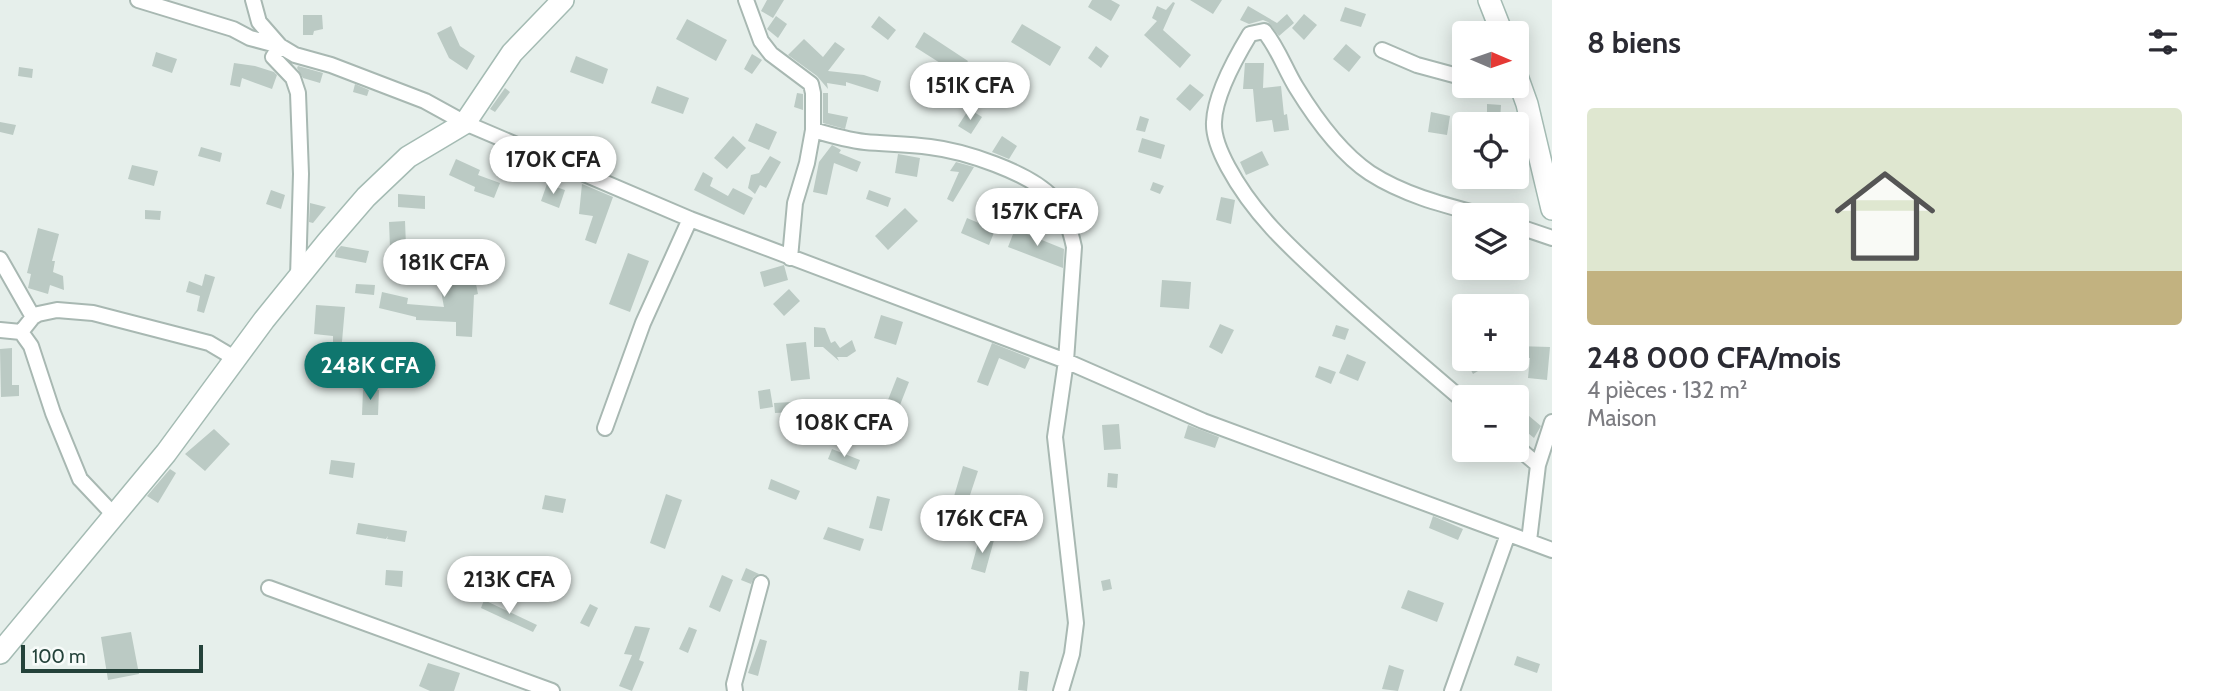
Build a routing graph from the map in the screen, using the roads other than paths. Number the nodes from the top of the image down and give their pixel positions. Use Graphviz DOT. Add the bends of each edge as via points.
graph roads {
  1 [pos="138,0"];
  2 [pos="253,0"];
  3 [pos="563,0"];
  4 [pos="746,0"];
  5 [pos="1489,0"];
  6 [pos="1497,21"];
  7 [pos="279,47"];
  8 [pos="1382,50"];
  9 [pos="1452,74"];
  10 [pos="1525,98"];
  11 [pos="465,123"];
  12 [pos="813,130"];
  13 [pos="1452,206"];
  14 [pos="1552,209"];
  15 [pos="690,219"];
  16 [pos="1529,230"];
  17 [pos="1552,238"];
  18 [pos="790,258"];
  19 [pos="0,259"];
  20 [pos="298,277"];
  21 [pos="33,317"];
  22 [pos="0,330"];
  23 [pos="21,332"];
  24 [pos="236,359"];
  25 [pos="1066,361"];
  26 [pos="1452,391"];
  27 [pos="1552,422"];
  28 [pos="605,428"];
  29 [pos="1529,457"];
  30 [pos="1538,465"];
  31 [pos="114,515"];
  32 [pos="1508,534"];
  33 [pos="1529,541"];
  34 [pos="1552,550"];
  35 [pos="761,583"];
  36 [pos="269,588"];
  37 [pos="0,653"];
  38 [pos="736,684"];
  39 [pos="552,691"];
  40 [pos="727,691"];
  41 [pos="1061,691"];
  42 [pos="1452,691"];
  1 -- 7 [label="street"];
  2 -- 7 [label="street" via="259,22"];
  3 -- 11 [label="main road" via="512,53"];
  4 -- 12 [label="street" via="761,41 771,54 811,84"];
  5 -- 6 [label="main road"];
  7 -- 11 [label="street" via="425,101"];
  7 -- 20 [label="street" via="273,57 293,78 298,93 302,174"];
  8 -- 9 [label="street"];
  10 -- 14 [label="main road"];
  11 -- 15 [label="street"];
  11 -- 20 [label="main road" via="408,157 366,197"];
  12 -- 18 [label="street" via="794,203"];
  12 -- 25 [label="street" via="864,142 949,150 998,165 1053,198 1063,212 1074,247"];
  13 -- 26 [label="street" via="1396,188 1368,172 1316,117 1272,40 1264,31 1250,34 1236,56 1214,122 1220,151 1235,179 1275,234"];
  15 -- 18 [label="street"];
  15 -- 28 [label="street" via="643,323"];
  16 -- 17 [label="street"];
  18 -- 25 [label="street"];
  19 -- 21 [label="street"];
  20 -- 24 [label="main road"];
  21 -- 23 [label="street"];
  21 -- 24 [label="street" via="57,310 93,313 209,343"];
  22 -- 23 [label="street"];
  23 -- 31 [label="street" via="31,346 80,478"];
  24 -- 31 [label="main road"];
  25 -- 32 [label="street" via="1203,421"];
  25 -- 41 [label="street" via="1055,437 1076,623"];
  27 -- 30 [label="street"];
  29 -- 30 [label="street"];
  30 -- 33 [label="street"];
  31 -- 37 [label="main road"];
  32 -- 33 [label="street"];
  32 -- 42 [label="street"];
  33 -- 34 [label="street"];
  35 -- 38 [label="street"];
  36 -- 39 [label="street"];
  38 -- 40 [label="street"];
}
